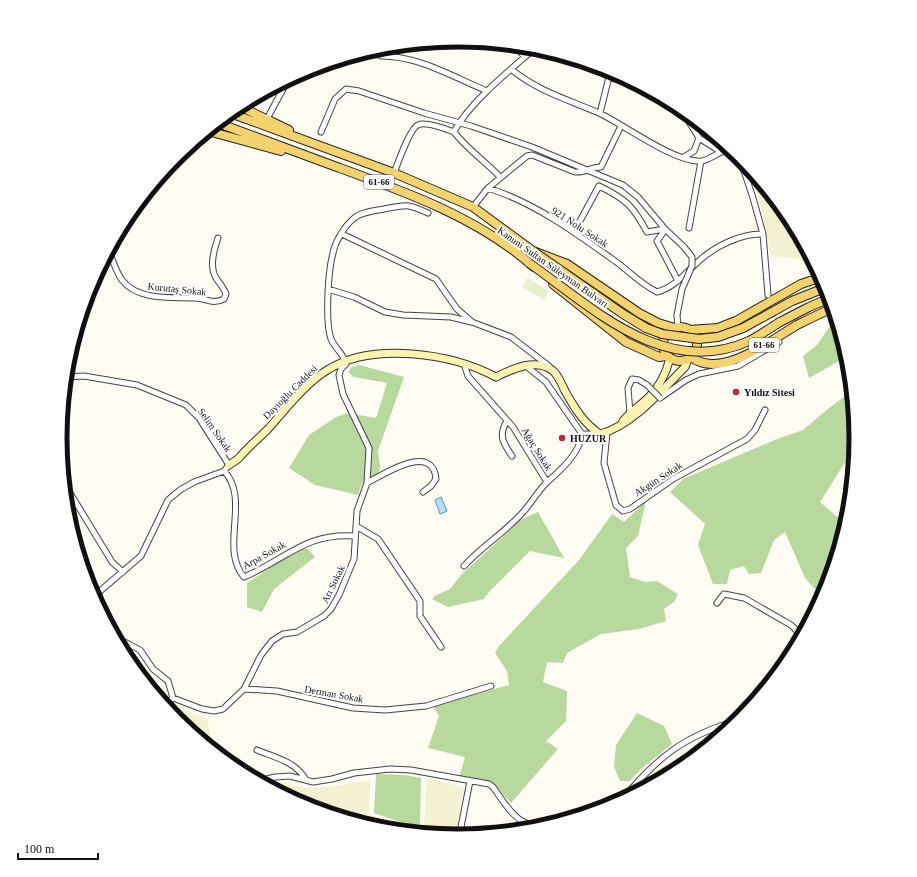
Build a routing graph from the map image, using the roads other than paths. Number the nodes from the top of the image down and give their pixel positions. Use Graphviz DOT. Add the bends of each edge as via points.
graph roads {
  1 [pos="521,52"];
  2 [pos="528,54"];
  3 [pos="381,56"];
  4 [pos="525,56"];
  5 [pos="512,70"];
  6 [pos="609,78"];
  7 [pos="614,79"];
  8 [pos="284,88"];
  9 [pos="487,91"];
  10 [pos="247,109"];
  11 [pos="600,113"];
  12 [pos="269,115"];
  13 [pos="237,116"];
  14 [pos="459,122"];
  15 [pos="691,124"];
  16 [pos="224,125"];
  17 [pos="620,126"];
  18 [pos="321,132"];
  19 [pos="454,132"];
  20 [pos="214,133"];
  21 [pos="699,138"];
  22 [pos="317,145"];
  23 [pos="721,152"];
  24 [pos="725,152"];
  25 [pos="310,157"];
  26 [pos="684,157"];
  27 [pos="701,161"];
  28 [pos="743,170"];
  29 [pos="586,171"];
  30 [pos="394,172"];
  31 [pos="500,178"];
  32 [pos="488,188"];
  33 [pos="473,208"];
  34 [pos="428,213"];
  35 [pos="690,228"];
  36 [pos="665,229"];
  37 [pos="574,232"];
  38 [pos="342,234"];
  39 [pos="763,234"];
  40 [pos="218,238"];
  41 [pos="534,251"];
  42 [pos="111,257"];
  43 [pos="529,263"];
  44 [pos="816,279"];
  45 [pos="678,281"];
  46 [pos="328,289"];
  47 [pos="820,290"];
  48 [pos="768,296"];
  49 [pos="824,300"];
  50 [pos="828,310"];
  51 [pos="472,322"];
  52 [pos="676,328"];
  53 [pos="689,330"];
  54 [pos="780,342"];
  55 [pos="669,357"];
  56 [pos="690,358"];
  57 [pos="346,361"];
  58 [pos="464,364"];
  59 [pos="526,366"];
  60 [pos="554,370"];
  61 [pos="72,377"];
  62 [pos="765,410"];
  63 [pos="630,413"];
  64 [pos="507,421"];
  65 [pos="622,423"];
  66 [pos="603,433"];
  67 [pos="582,434"];
  68 [pos="512,456"];
  69 [pos="226,468"];
  70 [pos="547,482"];
  71 [pos="367,483"];
  72 [pos="423,492"];
  73 [pos="71,494"];
  74 [pos="356,526"];
  75 [pos="355,536"];
  76 [pos="464,566"];
  77 [pos="123,572"];
  78 [pos="99,593"];
  79 [pos="717,603"];
  80 [pos="798,634"];
  81 [pos="124,642"];
  82 [pos="441,647"];
  83 [pos="491,686"];
  84 [pos="244,689"];
  85 [pos="173,698"];
  86 [pos="168,702"];
  87 [pos="727,723"];
  88 [pos="257,750"];
  89 [pos="266,779"];
  90 [pos="307,781"];
  91 [pos="470,781"];
  92 [pos="630,791"];
  93 [pos="527,824"];
  94 [pos="461,830"];
  1 -- 4 [label="street"];
  2 -- 4 [label="street"];
  3 -- 9 [label="street" via="411,59"];
  4 -- 5 [label="street"];
  5 -- 9 [label="street"];
  5 -- 11 [label="street" via="527,82"];
  6 -- 7 [label="street"];
  6 -- 11 [label="street"];
  8 -- 12 [label="street"];
  9 -- 14 [label="street"];
  10 -- 22 [label="main road, 61-66"];
  11 -- 17 [label="street"];
  13 -- 22 [label="main road, Kanuni Sultan Süleyman Bulvarı / 61-66"];
  14 -- 18 [label="street" via="346,89 335,99"];
  14 -- 19 [label="street"];
  14 -- 29 [label="street" via="532,147"];
  15 -- 21 [label="street"];
  16 -- 25 [label="main road, Kanuni Sultan Süleyman Bulvarı / 61-66"];
  17 -- 26 [label="street"];
  17 -- 29 [label="street" via="601,167 592,167"];
  19 -- 30 [label="street" via="421,124 413,128"];
  19 -- 31 [label="street"];
  20 -- 25 [label="main road, 61-66" via="262,147"];
  21 -- 23 [label="street"];
  21 -- 26 [label="street" via="694,151"];
  22 -- 30 [label="main road, Kanuni Sultan Süleyman Bulvarı / 61-66"];
  23 -- 24 [label="street"];
  23 -- 27 [label="street"];
  25 -- 43 [label="main road, Kanuni Sultan Süleyman Bulvarı / 61-66" via="389,186 467,221 506,244"];
  26 -- 27 [label="street"];
  27 -- 35 [label="street"];
  28 -- 39 [label="street"];
  29 -- 31 [label="street" via="575,172 532,155 527,156"];
  29 -- 36 [label="street" via="623,185 638,197"];
  30 -- 33 [label="main road, Kanuni Sultan Süleyman Bulvarı / 61-66"];
  31 -- 32 [label="street"];
  32 -- 33 [label="street"];
  32 -- 37 [label="street, 921 Nolu Sokak" via="528,205"];
  33 -- 41 [label="main road, Kanuni Sultan Süleyman Bulvarı / 61-66"];
  34 -- 38 [label="street" via="409,204 364,213 353,218"];
  36 -- 37 [label="street" via="647,232 620,196 599,186"];
  36 -- 45 [label="street" via="657,241"];
  36 -- 52 [label="street, bridge" via="692,257 692,266 682,289"];
  37 -- 45 [label="street, 921 Nolu Sokak" via="626,269 642,284 657,292"];
  38 -- 46 [label="street" via="333,253"];
  38 -- 51 [label="street" via="436,279 457,309"];
  39 -- 45 [label="street" via="738,239 714,250"];
  39 -- 48 [label="street"];
  40 -- 42 [label="street, Kurutaş Sokak" via="212,254 215,277 226,294 224,299 216,303 198,298 139,293 121,280"];
  41 -- 47 [label="main road, Kanuni Sultan Süleyman Bulvarı / 61-66, bridge" via="623,314 662,334 699,339 718,337 743,328 792,301"];
  41 -- 52 [label="main road, 61-66" via="567,264 639,313 658,323"];
  43 -- 49 [label="main road, Kanuni Sultan Süleyman Bulvarı / 61-66, bridge" via="642,340 660,346 700,352 748,341"];
  43 -- 55 [label="main road, 61-66" via="626,342 659,357"];
  44 -- 53 [label="main road, 61-66" via="801,284 736,321 718,328"];
  46 -- 51 [label="street" via="354,297 385,312 451,317"];
  46 -- 57 [label="street" via="330,338"];
  50 -- 56 [label="main road, 61-66" via="797,325 747,355 712,364"];
  51 -- 60 [label="street" via="511,337"];
  52 -- 53 [label="main road, 61-66"];
  52 -- 55 [label="main road" via="668,332 663,342"];
  53 -- 56 [label="main road" via="697,343 696,350"];
  54 -- 63 [label="street, bridge" via="738,366 692,377 660,398 647,385 632,379 628,388"];
  55 -- 56 [label="main road, 61-66" via="677,361"];
  55 -- 63 [label="street" via="660,384"];
  56 -- 65 [label="street" via="686,367 635,417"];
  57 -- 58 [label="street, Dayıoğlu Caddesi" via="351,358 397,354 434,355"];
  57 -- 69 [label="street, Dayıoğlu Caddesi" via="328,369 311,383 238,459"];
  57 -- 71 [label="street, Arı Sokak" via="339,375 343,394 368,443"];
  58 -- 59 [label="street, Dayıoğlu Caddesi" via="496,377 517,366"];
  58 -- 64 [label="street, Ağaç Sokak" via="468,376"];
  59 -- 60 [label="street, Dayıoğlu Caddesi" via="545,366"];
  59 -- 67 [label="street" via="546,382"];
  60 -- 66 [label="street" via="576,410 592,429"];
  61 -- 69 [label="street, Selim Sokak" via="84,376 137,385 186,405 199,418"];
  62 -- 66 [label="street, Akgün Sokak" via="755,430 747,438 673,479 623,511 616,505 604,463"];
  63 -- 65 [label="street"];
  64 -- 68 [label="street" via="501,434 502,441"];
  64 -- 70 [label="street, Ağaç Sokak" via="525,444"];
  65 -- 66 [label="street"];
  66 -- 67 [label="street"];
  67 -- 70 [label="street, Ağaç Sokak" via="581,443"];
  69 -- 75 [label="street, Arpa Sokak" via="235,491 234,535 238,570 244,577 294,548 320,538 334,535"];
  69 -- 77 [label="street" via="180,490 168,500 145,551"];
  70 -- 76 [label="street" via="524,512"];
  71 -- 72 [label="street" via="418,461 428,463 435,472 436,479"];
  71 -- 74 [label="street, Arı Sokak" via="357,511"];
  73 -- 77 [label="street" via="112,562"];
  74 -- 75 [label="street, Arı Sokak"];
  74 -- 82 [label="street" via="378,539 420,601 420,616"];
  75 -- 84 [label="street, Arı Sokak" via="354,559 331,609 305,627 283,634 272,641 261,655"];
  77 -- 78 [label="street"];
  79 -- 80 [label="street" via="724,594 744,598 791,624"];
  81 -- 85 [label="street" via="140,650 154,669 168,681"];
  83 -- 84 [label="street, Derman Sokak" via="426,706 385,710 353,708 277,691"];
  84 -- 85 [label="street, Arı Sokak" via="218,711 202,709"];
  85 -- 86 [label="street"];
  87 -- 92 [label="street" via="690,738 670,751"];
  88 -- 90 [label="street" via="288,761 301,771"];
  89 -- 90 [label="street" via="290,776"];
  90 -- 91 [label="street" via="322,781 354,773 390,769"];
  91 -- 93 [label="street" via="493,787 515,816"];
  91 -- 94 [label="street"];
}
